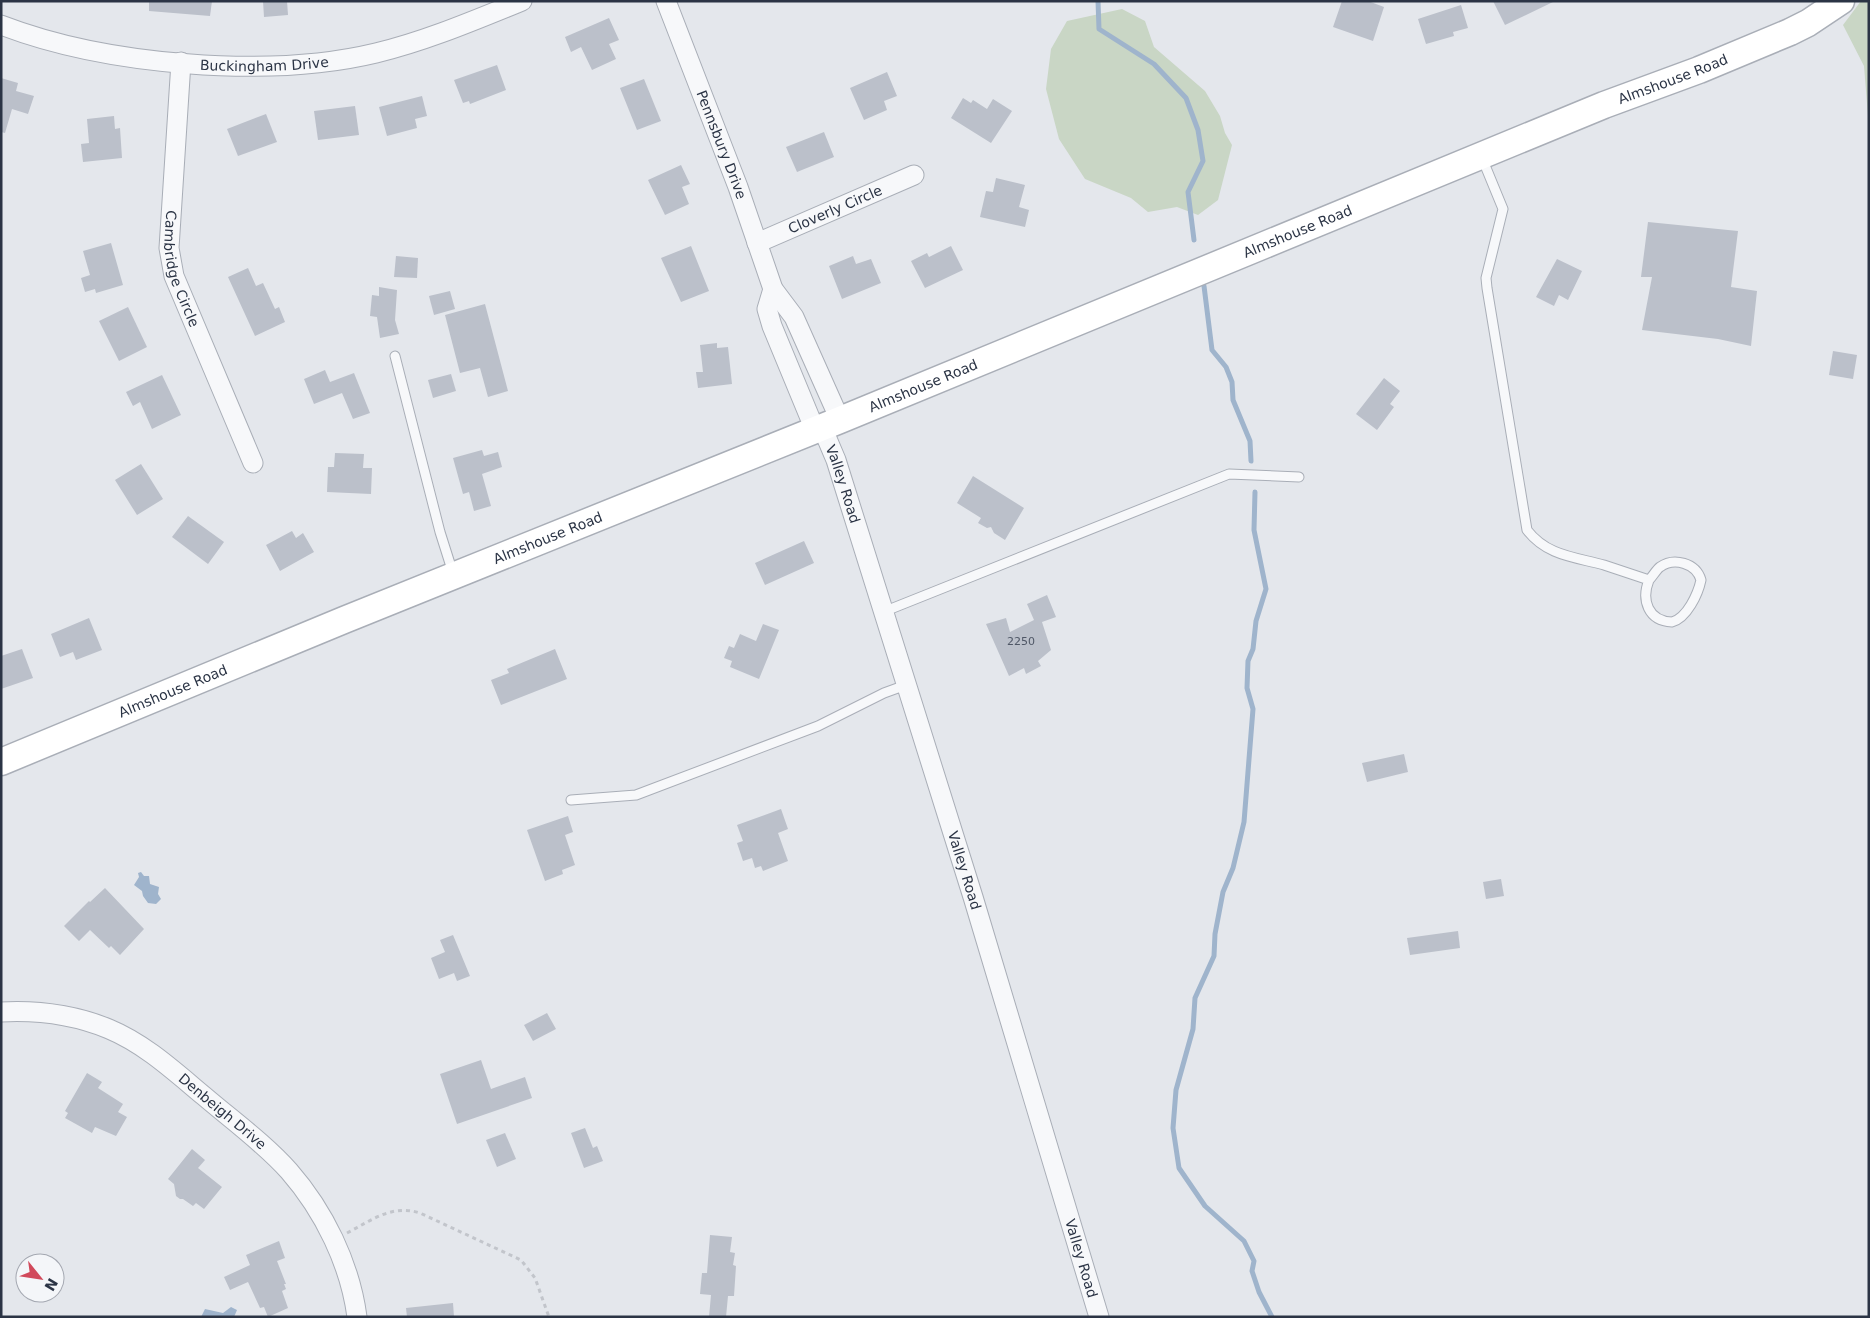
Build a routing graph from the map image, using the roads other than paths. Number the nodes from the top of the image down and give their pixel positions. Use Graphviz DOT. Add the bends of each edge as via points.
graph roads {
  1 [pos="522,1"];
  2 [pos="666,1"];
  3 [pos="1841,1"];
  4 [pos="1,25"];
  5 [pos="182,62"];
  6 [pos="1480,155"];
  7 [pos="914,175"];
  8 [pos="757,243"];
  9 [pos="773,289"];
  10 [pos="395,356"];
  11 [pos="825,426"];
  12 [pos="253,464"];
  13 [pos="1299,477"];
  14 [pos="454,576"];
  15 [pos="1650,580"];
  16 [pos="884,612"];
  17 [pos="906,685"];
  18 [pos="1,762"];
  19 [pos="571,800"];
  20 [pos="1,1012"];
  21 [pos="357,1317"];
  22 [pos="1099,1317"];
  1 -- 5 [label="street, Buckingham Drive" via="401,46 349,59 241,66"];
  2 -- 8 [label="street, Pennsbury Drive"];
  3 -- 6 [label="main road, Almshouse Road" via="1790,32"];
  4 -- 5 [label="street, Buckingham Drive" via="46,40 122,56"];
  5 -- 12 [label="street, Cambridge Circle" via="169,248 174,276"];
  6 -- 11 [label="main road, Almshouse Road"];
  6 -- 15 [label="lane" via="1503,209 1486,278 1527,530 1535,541 1549,550"];
  7 -- 8 [label="street, Cloverly Circle"];
  8 -- 9 [label="street, Pennsbury Drive"];
  9 -- 11 [label="street, Pennsbury Drive" via="794,317"];
  9 -- 11 [label="street" via="767,309 772,326"];
  10 -- 14 [label="lane"];
  11 -- 14 [label="main road, Almshouse Road"];
  11 -- 16 [label="street, Valley Road"];
  13 -- 16 [label="lane" via="1229,474"];
  14 -- 18 [label="main road, Almshouse Road"];
  15 -- 15 [label="lane" via="1659,568 1673,562 1689,565 1701,580 1683,615 1672,622 1656,618 1650,610 1644,595"];
  16 -- 17 [label="street, Valley Road"];
  17 -- 19 [label="lane" via="818,726 636,795"];
  17 -- 22 [label="street, Valley Road"];
  20 -- 21 [label="street, Denbeigh Drive" via="48,1013 113,1031 151,1053 264,1147 288,1170 318,1210 346,1273"];
}
